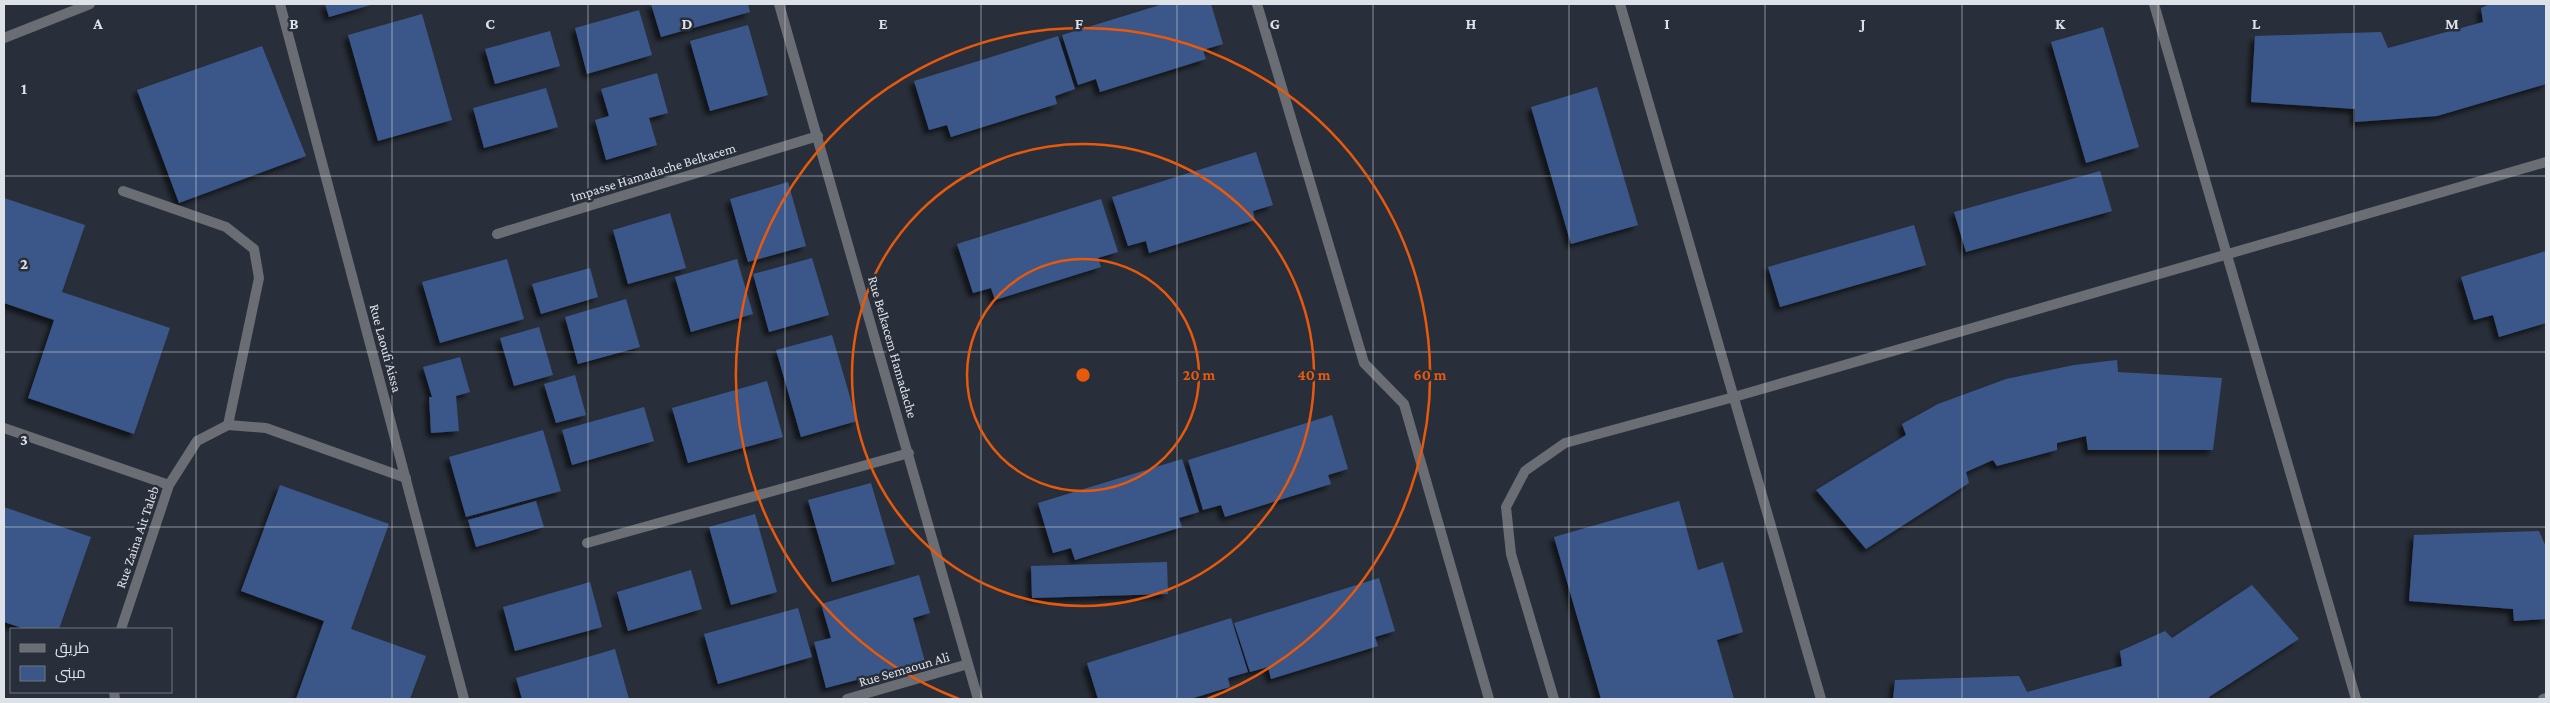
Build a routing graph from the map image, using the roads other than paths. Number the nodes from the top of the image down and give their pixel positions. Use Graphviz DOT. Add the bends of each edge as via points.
graph roads {
  1 [pos="90,4"];
  2 [pos="280,4"];
  3 [pos="779,4"];
  4 [pos="1257,4"];
  5 [pos="1620,4"];
  6 [pos="2154,4"];
  7 [pos="4,38"];
  8 [pos="818,136"];
  9 [pos="2546,162"];
  10 [pos="123,191"];
  11 [pos="496,234"];
  12 [pos="2226,254"];
  13 [pos="1734,397"];
  14 [pos="228,425"];
  15 [pos="4,428"];
  16 [pos="909,453"];
  17 [pos="406,478"];
  18 [pos="169,485"];
  19 [pos="587,543"];
  20 [pos="122,628"];
  21 [pos="968,664"];
  22 [pos="464,699"];
  23 [pos="847,699"];
  24 [pos="978,699"];
  25 [pos="1489,699"];
  26 [pos="1554,699"];
  27 [pos="1821,699"];
  28 [pos="2356,699"];
  1 -- 7 [label="street"];
  2 -- 17 [label="street, Rue Laoufi Aissa"];
  3 -- 8 [label="street, Rue Belkacem Hamadache"];
  4 -- 25 [label="street" via="1364,363 1404,404"];
  5 -- 13 [label="street"];
  6 -- 12 [label="street"];
  8 -- 11 [label="street, Impasse Hamadache Belkacem"];
  8 -- 16 [label="street, Rue Belkacem Hamadache"];
  9 -- 12 [label="street"];
  10 -- 14 [label="street" via="226,228 254,249 259,278"];
  12 -- 13 [label="street"];
  12 -- 28 [label="street"];
  13 -- 26 [label="street" via="1566,443 1525,470 1506,507 1510,554"];
  13 -- 27 [label="street"];
  14 -- 17 [label="street" via="266,428"];
  14 -- 18 [label="street, Rue Zaina Ait Taleb" via="197,441"];
  15 -- 18 [label="street"];
  16 -- 19 [label="street"];
  16 -- 21 [label="street, Rue Belkacem Hamadache"];
  17 -- 22 [label="street, Rue Laoufi Aissa"];
  18 -- 20 [label="street, Rue Zaina Ait Taleb"];
  21 -- 23 [label="street, Rue Semaoun Ali"];
  21 -- 24 [label="street, Rue Belkacem Hamadache"];
}
